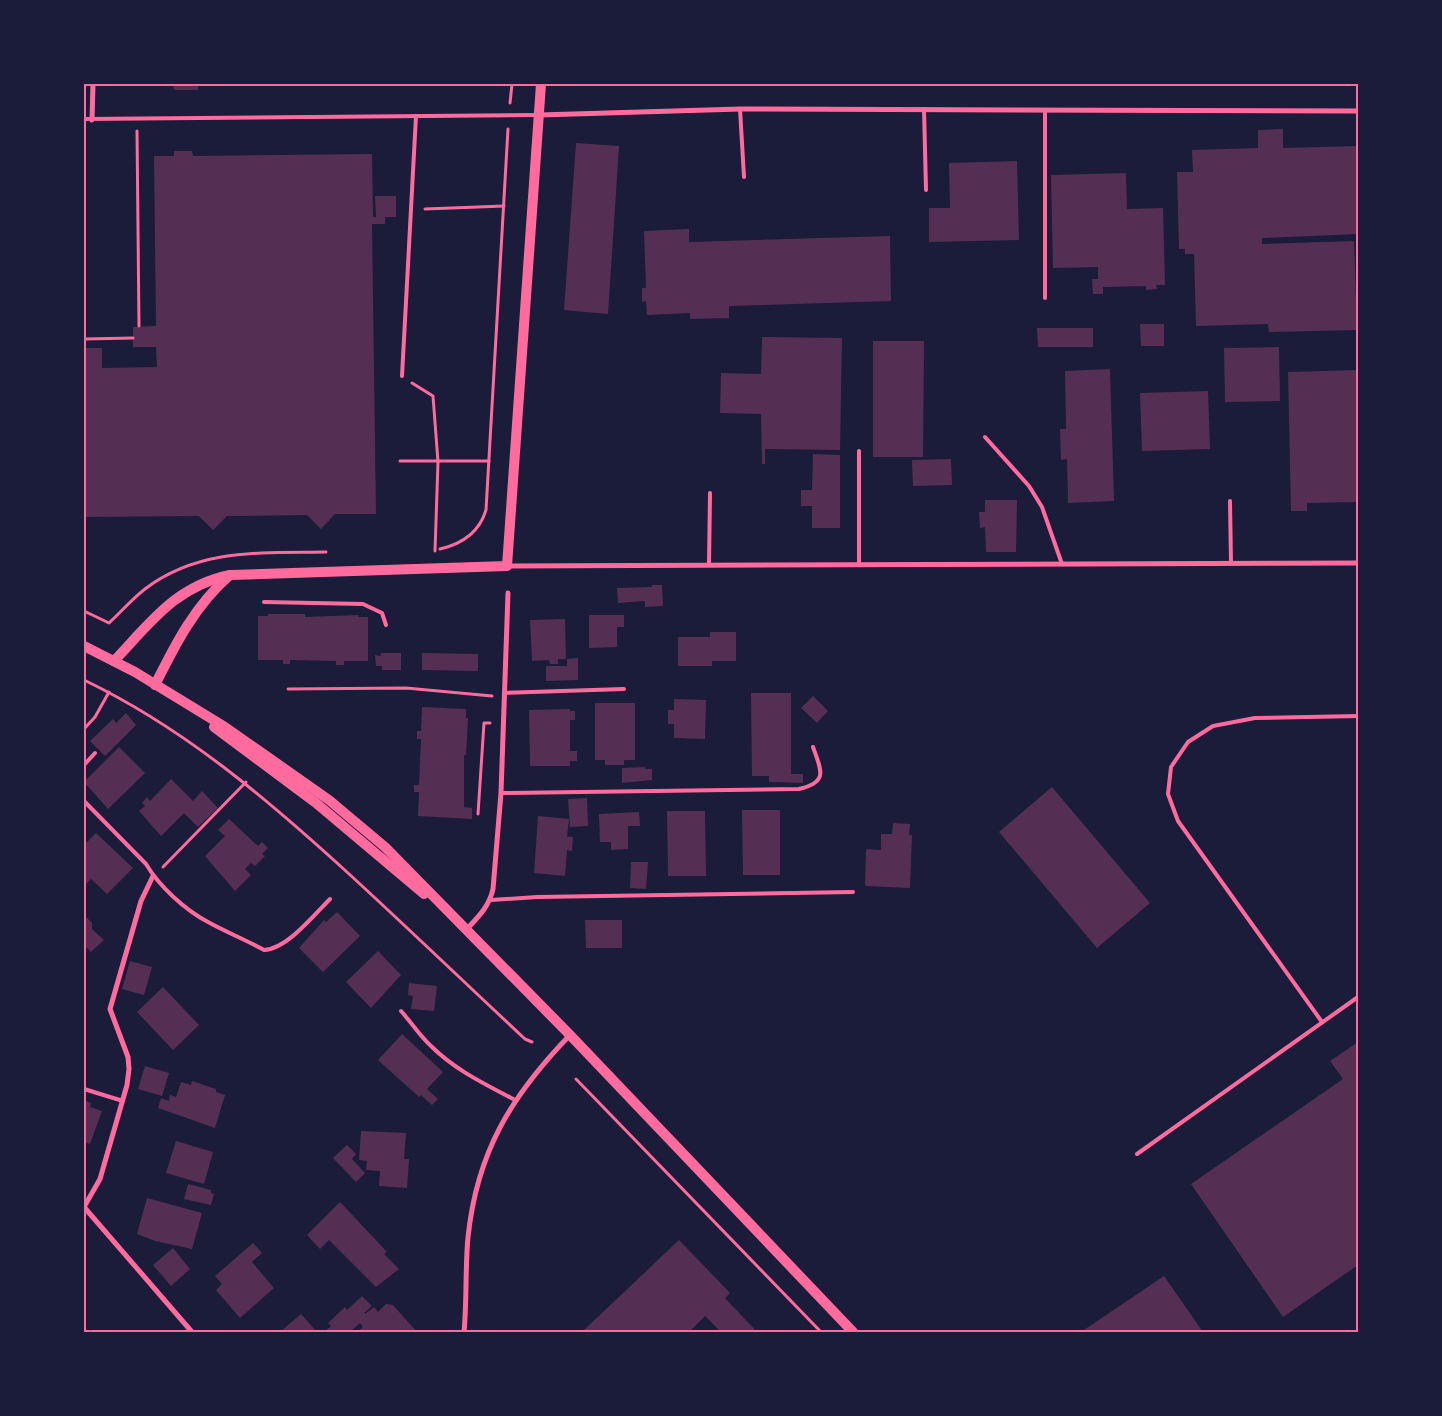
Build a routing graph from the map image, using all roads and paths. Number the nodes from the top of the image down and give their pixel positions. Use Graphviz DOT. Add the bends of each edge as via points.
graph roads {
  1 [pos="93,84"];
  2 [pos="512,84"];
  3 [pos="541,84"];
  4 [pos="740,109"];
  5 [pos="924,109"];
  6 [pos="1045,110"];
  7 [pos="1358,111"];
  8 [pos="509,115"];
  9 [pos="540,115"];
  10 [pos="416,116"];
  11 [pos="84,119"];
  12 [pos="142,119"];
  13 [pos="92,120"];
  14 [pos="744,177"];
  15 [pos="926,190"];
  16 [pos="504,206"];
  17 [pos="410,210"];
  18 [pos="1045,298"];
  19 [pos="139,326"];
  20 [pos="133,338"];
  21 [pos="84,339"];
  22 [pos="402,376"];
  23 [pos="986,437"];
  24 [pos="859,451"];
  25 [pos="400,461"];
  26 [pos="489,461"];
  27 [pos="438,462"];
  28 [pos="710,493"];
  29 [pos="1230,501"];
  30 [pos="470,536"];
  31 [pos="435,551"];
  32 [pos="1231,563"];
  33 [pos="1358,563"];
  34 [pos="859,564"];
  35 [pos="1062,564"];
  36 [pos="709,565"];
  37 [pos="507,566"];
  38 [pos="230,575"];
  39 [pos="145,589"];
  40 [pos="508,593"];
  41 [pos="264,602"];
  42 [pos="84,611"];
  43 [pos="386,625"];
  44 [pos="84,646"];
  45 [pos="114,661"];
  46 [pos="84,680"];
  47 [pos="155,684"];
  48 [pos="288,689"];
  49 [pos="624,689"];
  50 [pos="109,692"];
  51 [pos="504,695"];
  52 [pos="1358,716"];
  53 [pos="503,723"];
  54 [pos="84,729"];
  55 [pos="813,747"];
  56 [pos="95,753"];
  57 [pos="84,765"];
  58 [pos="246,782"];
  59 [pos="501,793"];
  60 [pos="84,802"];
  61 [pos="478,814"];
  62 [pos="153,876"];
  63 [pos="852,892"];
  64 [pos="330,899"];
  65 [pos="490,900"];
  66 [pos="466,930"];
  67 [pos="1358,997"];
  68 [pos="401,1011"];
  69 [pos="1322,1022"];
  70 [pos="570,1036"];
  71 [pos="532,1042"];
  72 [pos="576,1079"];
  73 [pos="84,1089"];
  74 [pos="515,1100"];
  75 [pos="123,1101"];
  76 [pos="1137,1154"];
  77 [pos="192,1332"];
  78 [pos="464,1332"];
  79 [pos="821,1332"];
  80 [pos="853,1332"];
  1 -- 13 [label="street"];
  2 -- 8 [label="path"];
  3 -- 9 [label="main road"];
  4 -- 5 [label="street"];
  4 -- 9 [label="street"];
  4 -- 14 [label="lane"];
  5 -- 6 [label="street"];
  5 -- 15 [label="lane"];
  6 -- 7 [label="street"];
  6 -- 18 [label="lane"];
  8 -- 9 [label="lane"];
  8 -- 10 [label="lane"];
  8 -- 16 [label="path"];
  9 -- 37 [label="main road"];
  10 -- 12 [label="lane"];
  10 -- 17 [label="lane"];
  11 -- 13 [label="lane"];
  12 -- 13 [label="lane"];
  12 -- 19 [label="path" via="136,134"];
  16 -- 17 [label="path"];
  16 -- 26 [label="path"];
  17 -- 22 [label="lane"];
  20 -- 21 [label="path"];
  22 -- 27 [label="path" via="433,396"];
  23 -- 35 [label="lane" via="1029,486 1042,507"];
  24 -- 34 [label="lane"];
  25 -- 27 [label="path"];
  26 -- 27 [label="path"];
  26 -- 30 [label="path" via="486,510 483,520"];
  27 -- 31 [label="path"];
  28 -- 36 [label="lane"];
  29 -- 32 [label="lane"];
  32 -- 33 [label="street"];
  32 -- 35 [label="street"];
  34 -- 35 [label="street"];
  34 -- 36 [label="street"];
  36 -- 37 [label="street"];
  37 -- 38 [label="main road"];
  38 -- 45 [label="main road" via="201,582 186,590"];
  38 -- 47 [label="main road" via="194,615"];
  39 -- 42 [label="path" via="109,623"];
  40 -- 51 [label="street"];
  41 -- 43 [label="lane" via="363,604 382,613"];
  44 -- 45 [label="main road"];
  45 -- 47 [label="main road"];
  46 -- 50 [label="path"];
  47 -- 66 [label="main road" via="225,726 329,800 385,847"];
  48 -- 51 [label="path" via="406,688"];
  49 -- 51 [label="lane"];
  50 -- 54 [label="path" via="100,710"];
  50 -- 58 [label="path" via="189,740"];
  51 -- 53 [label="street"];
  52 -- 69 [label="lane" via="1254,718 1213,726 1188,742 1171,767 1168,794 1178,821"];
  53 -- 59 [label="street"];
  53 -- 61 [label="path" via="484,723"];
  55 -- 59 [label="lane" via="822,771 820,778 799,789"];
  56 -- 57 [label="lane"];
  58 -- 62 [label="path"];
  58 -- 71 [label="path"];
  59 -- 65 [label="street"];
  60 -- 62 [label="lane" via="146,864"];
  62 -- 64 [label="lane" via="207,922 264,950 273,950 287,940"];
  62 -- 75 [label="street" via="141,901 110,1009 130,1069"];
  63 -- 65 [label="lane"];
  65 -- 66 [label="street"];
  66 -- 70 [label="main road"];
  67 -- 69 [label="lane"];
  68 -- 74 [label="lane" via="447,1061"];
  69 -- 76 [label="lane"];
  70 -- 74 [label="street"];
  70 -- 80 [label="main road"];
  72 -- 79 [label="path"];
  73 -- 75 [label="lane"];
  74 -- 78 [label="street" via="490,1146 473,1202"];
  75 -- 77 [label="street" via="100,1179 84,1207"];
}
